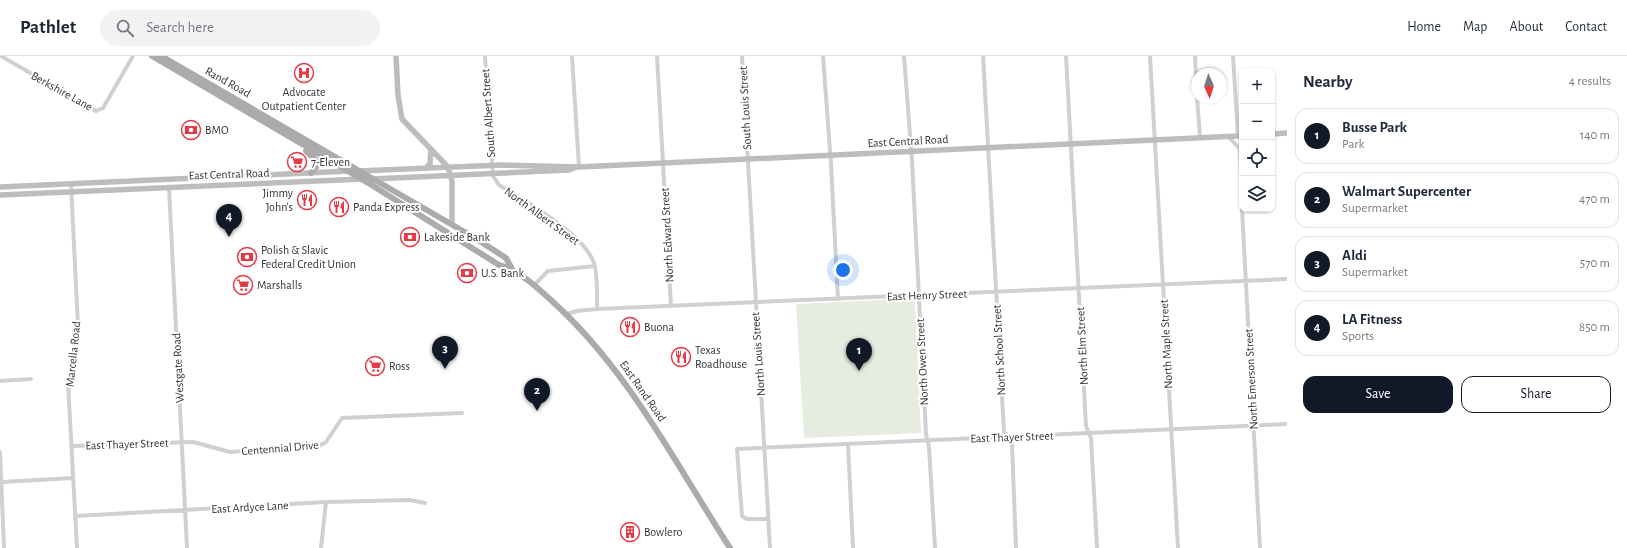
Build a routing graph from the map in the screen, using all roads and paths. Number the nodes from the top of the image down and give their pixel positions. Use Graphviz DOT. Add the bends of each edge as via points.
graph roads {
  1 [pos="1,56"];
  2 [pos="133,56"];
  3 [pos="152,56"];
  4 [pos="161,56"];
  5 [pos="396,56"];
  6 [pos="485,56"];
  7 [pos="572,56"];
  8 [pos="657,56"];
  9 [pos="742,56"];
  10 [pos="823,56"];
  11 [pos="904,56"];
  12 [pos="983,56"];
  13 [pos="1066,56"];
  14 [pos="1150,56"];
  15 [pos="1194,56"];
  16 [pos="1233,56"];
  17 [pos="1195,68"];
  18 [pos="1198,104"];
  19 [pos="1239,116"];
  20 [pos="1287,133"];
  21 [pos="1275,134"];
  22 [pos="286,135"];
  23 [pos="1228,136"];
  24 [pos="1239,136"];
  25 [pos="1200,137"];
  26 [pos="1155,139"];
  27 [pos="1072,143"];
  28 [pos="1239,145"];
  29 [pos="989,148"];
  30 [pos="431,150"];
  31 [pos="911,152"];
  32 [pos="830,156"];
  33 [pos="748,159"];
  34 [pos="664,163"];
  35 [pos="448,167"];
  36 [pos="579,167"];
  37 [pos="426,168"];
  38 [pos="360,170"];
  39 [pos="492,170"];
  40 [pos="347,171"];
  41 [pos="311,173"];
  42 [pos="367,174"];
  43 [pos="354,175"];
  44 [pos="451,176"];
  45 [pos="361,179"];
  46 [pos="375,179"];
  47 [pos="71,184"];
  48 [pos="0,187"];
  49 [pos="169,188"];
  50 [pos="71,192"];
  51 [pos="0,195"];
  52 [pos="1242,212"];
  53 [pos="452,224"];
  54 [pos="595,266"];
  55 [pos="512,268"];
  56 [pos="1287,279"];
  57 [pos="1246,280"];
  58 [pos="1162,284"];
  59 [pos="534,285"];
  60 [pos="1080,288"];
  61 [pos="996,292"];
  62 [pos="919,295"];
  63 [pos="838,299"];
  64 [pos="755,303"];
  65 [pos="671,306"];
  66 [pos="597,309"];
  67 [pos="567,314"];
  68 [pos="31,379"];
  69 [pos="0,381"];
  70 [pos="462,413"];
  71 [pos="1287,424"];
  72 [pos="1254,425"];
  73 [pos="1171,429"];
  74 [pos="1090,433"];
  75 [pos="1009,437"];
  76 [pos="928,440"];
  77 [pos="182,442"];
  78 [pos="848,444"];
  79 [pos="72,446"];
  80 [pos="764,447"];
  81 [pos="0,452"];
  82 [pos="73,478"];
  83 [pos="2,482"];
  84 [pos="326,502"];
  85 [pos="425,503"];
  86 [pos="185,510"];
  87 [pos="1,514"];
  88 [pos="76,516"];
  89 [pos="768,519"];
  90 [pos="4,548"];
  91 [pos="77,548"];
  92 [pos="187,548"];
  93 [pos="321,548"];
  94 [pos="730,548"];
  95 [pos="770,548"];
  96 [pos="853,548"];
  97 [pos="935,548"];
  98 [pos="1016,548"];
  99 [pos="1097,548"];
  100 [pos="1178,548"];
  101 [pos="1260,548"];
  1 -- 2 [label="street, Berkshire Lane" via="96,111 103,108"];
  3 -- 22 [label="main road, Rand Road"];
  4 -- 38 [label="main road, Rand Road"];
  5 -- 30 [label="main road" via="402,118"];
  6 -- 39 [label="street, South Albert Street"];
  7 -- 36 [label="street"];
  8 -- 34 [label="street, North Edward Street"];
  9 -- 33 [label="street, South Louis Street"];
  10 -- 32 [label="street"];
  11 -- 31 [label="street, North Owen Street"];
  12 -- 29 [label="street, North School Street"];
  13 -- 27 [label="street, North Elm Street"];
  14 -- 26 [label="street, North Maple Street"];
  15 -- 17 [label="street"];
  16 -- 19 [label="street"];
  18 -- 25 [label="street"];
  20 -- 21 [label="main road"];
  22 -- 40 [label="main road, Rand Road"];
  22 -- 41 [label="main road" via="316,159 317,166"];
  23 -- 24 [label="main road, East Central Road"];
  23 -- 25 [label="main road, East Central Road"];
  23 -- 28 [label="street"];
  25 -- 26 [label="main road, East Central Road"];
  26 -- 27 [label="main road, East Central Road"];
  26 -- 58 [label="street, North Maple Street"];
  27 -- 29 [label="main road, East Central Road"];
  27 -- 60 [label="street, North Elm Street"];
  29 -- 31 [label="main road, East Central Road"];
  29 -- 61 [label="street, North School Street"];
  30 -- 35 [label="main road"];
  30 -- 37 [label="main road" via="430,164"];
  31 -- 32 [label="main road, East Central Road"];
  31 -- 62 [label="street, North Owen Street"];
  32 -- 33 [label="main road, East Central Road"];
  32 -- 63 [label="street"];
  33 -- 34 [label="main road, East Central Road"];
  33 -- 64 [label="street, North Louis Street"];
  34 -- 36 [label="main road, East Central Road"];
  34 -- 65 [label="street, North Edward Street"];
  35 -- 37 [label="main road, East Central Road"];
  35 -- 39 [label="main road, East Central Road"];
  35 -- 44 [label="main road"];
  36 -- 39 [label="main road, East Central Road" via="569,165"];
  37 -- 38 [label="main road, East Central Road"];
  38 -- 40 [label="main road, East Central Road"];
  38 -- 42 [label="main road, Rand Road"];
  39 -- 44 [label="main road, East Central Road"];
  39 -- 54 [label="street, North Albert Street" via="500,185 578,240 589,252"];
  40 -- 41 [label="main road, East Central Road"];
  40 -- 43 [label="main road, Rand Road"];
  41 -- 47 [label="main road, East Central Road"];
  42 -- 46 [label="main road, East Rand Road"];
  43 -- 45 [label="main road, East Rand Road"];
  44 -- 46 [label="main road, East Central Road"];
  44 -- 53 [label="main road"];
  45 -- 46 [label="main road, East Central Road"];
  45 -- 49 [label="main road, East Central Road"];
  45 -- 55 [label="main road, East Rand Road" via="499,265"];
  46 -- 53 [label="main road, East Rand Road"];
  47 -- 48 [label="main road, East Central Road"];
  47 -- 50 [label="street, Marcella Road"];
  49 -- 50 [label="main road, East Central Road"];
  49 -- 77 [label="street, Westgate Road"];
  50 -- 51 [label="main road, East Central Road"];
  50 -- 79 [label="street, Marcella Road" via="78,326 68,382"];
  52 -- 57 [label="street, North Emerson Street"];
  53 -- 55 [label="main road, East Rand Road" via="506,258"];
  54 -- 59 [label="street" via="548,271"];
  54 -- 66 [label="street, North Albert Street"];
  55 -- 59 [label="main road, East Rand Road"];
  56 -- 57 [label="street, East Henry Street"];
  57 -- 58 [label="street, East Henry Street"];
  57 -- 72 [label="street, North Emerson Street"];
  58 -- 60 [label="street, East Henry Street"];
  58 -- 73 [label="street, North Maple Street"];
  59 -- 67 [label="main road, East Rand Road"];
  60 -- 61 [label="street, East Henry Street"];
  60 -- 74 [label="street, North Elm Street" via="1086,426"];
  61 -- 62 [label="street, East Henry Street"];
  61 -- 75 [label="street, North School Street" via="1004,432"];
  62 -- 63 [label="street, East Henry Street"];
  62 -- 76 [label="street, North Owen Street"];
  63 -- 64 [label="street, East Henry Street"];
  64 -- 65 [label="street, East Henry Street"];
  64 -- 80 [label="street, North Louis Street"];
  65 -- 66 [label="street, East Henry Street"];
  66 -- 67 [label="street, East Henry Street"];
  67 -- 94 [label="main road, East Rand Road" via="585,331 636,396"];
  68 -- 69 [label="street"];
  70 -- 77 [label="street, Centennial Drive" via="342,418 326,442 319,446 230,452 198,442"];
  71 -- 72 [label="street, East Thayer Street"];
  72 -- 73 [label="street, East Thayer Street"];
  72 -- 101 [label="street, North Emerson Street"];
  73 -- 74 [label="street, East Thayer Street"];
  73 -- 100 [label="street, North Maple Street"];
  74 -- 75 [label="street, East Thayer Street"];
  74 -- 99 [label="street, North Elm Street"];
  75 -- 76 [label="street, East Thayer Street"];
  75 -- 98 [label="street, North School Street" via="1012,444"];
  76 -- 78 [label="street, East Thayer Street"];
  76 -- 97 [label="street, North Owen Street"];
  77 -- 79 [label="street, East Thayer Street"];
  77 -- 86 [label="street, Westgate Road"];
  78 -- 80 [label="street, East Thayer Street"];
  78 -- 96 [label="street"];
  79 -- 82 [label="street, Marcella Road"];
  80 -- 89 [label="street, North Louis Street"];
  80 -- 89 [label="street, East Thayer Street" via="738,449 742,514 747,519"];
  81 -- 83 [label="street"];
  82 -- 83 [label="street"];
  82 -- 88 [label="street, Marcella Road"];
  83 -- 87 [label="street"];
  84 -- 85 [label="street, East Ardyce Lane" via="410,500"];
  84 -- 86 [label="street, East Ardyce Lane"];
  84 -- 93 [label="street"];
  86 -- 88 [label="street, East Ardyce Lane"];
  86 -- 92 [label="street, Westgate Road"];
  87 -- 90 [label="street"];
  88 -- 91 [label="street, Marcella Road"];
  89 -- 95 [label="street, North Louis Street"];
}
